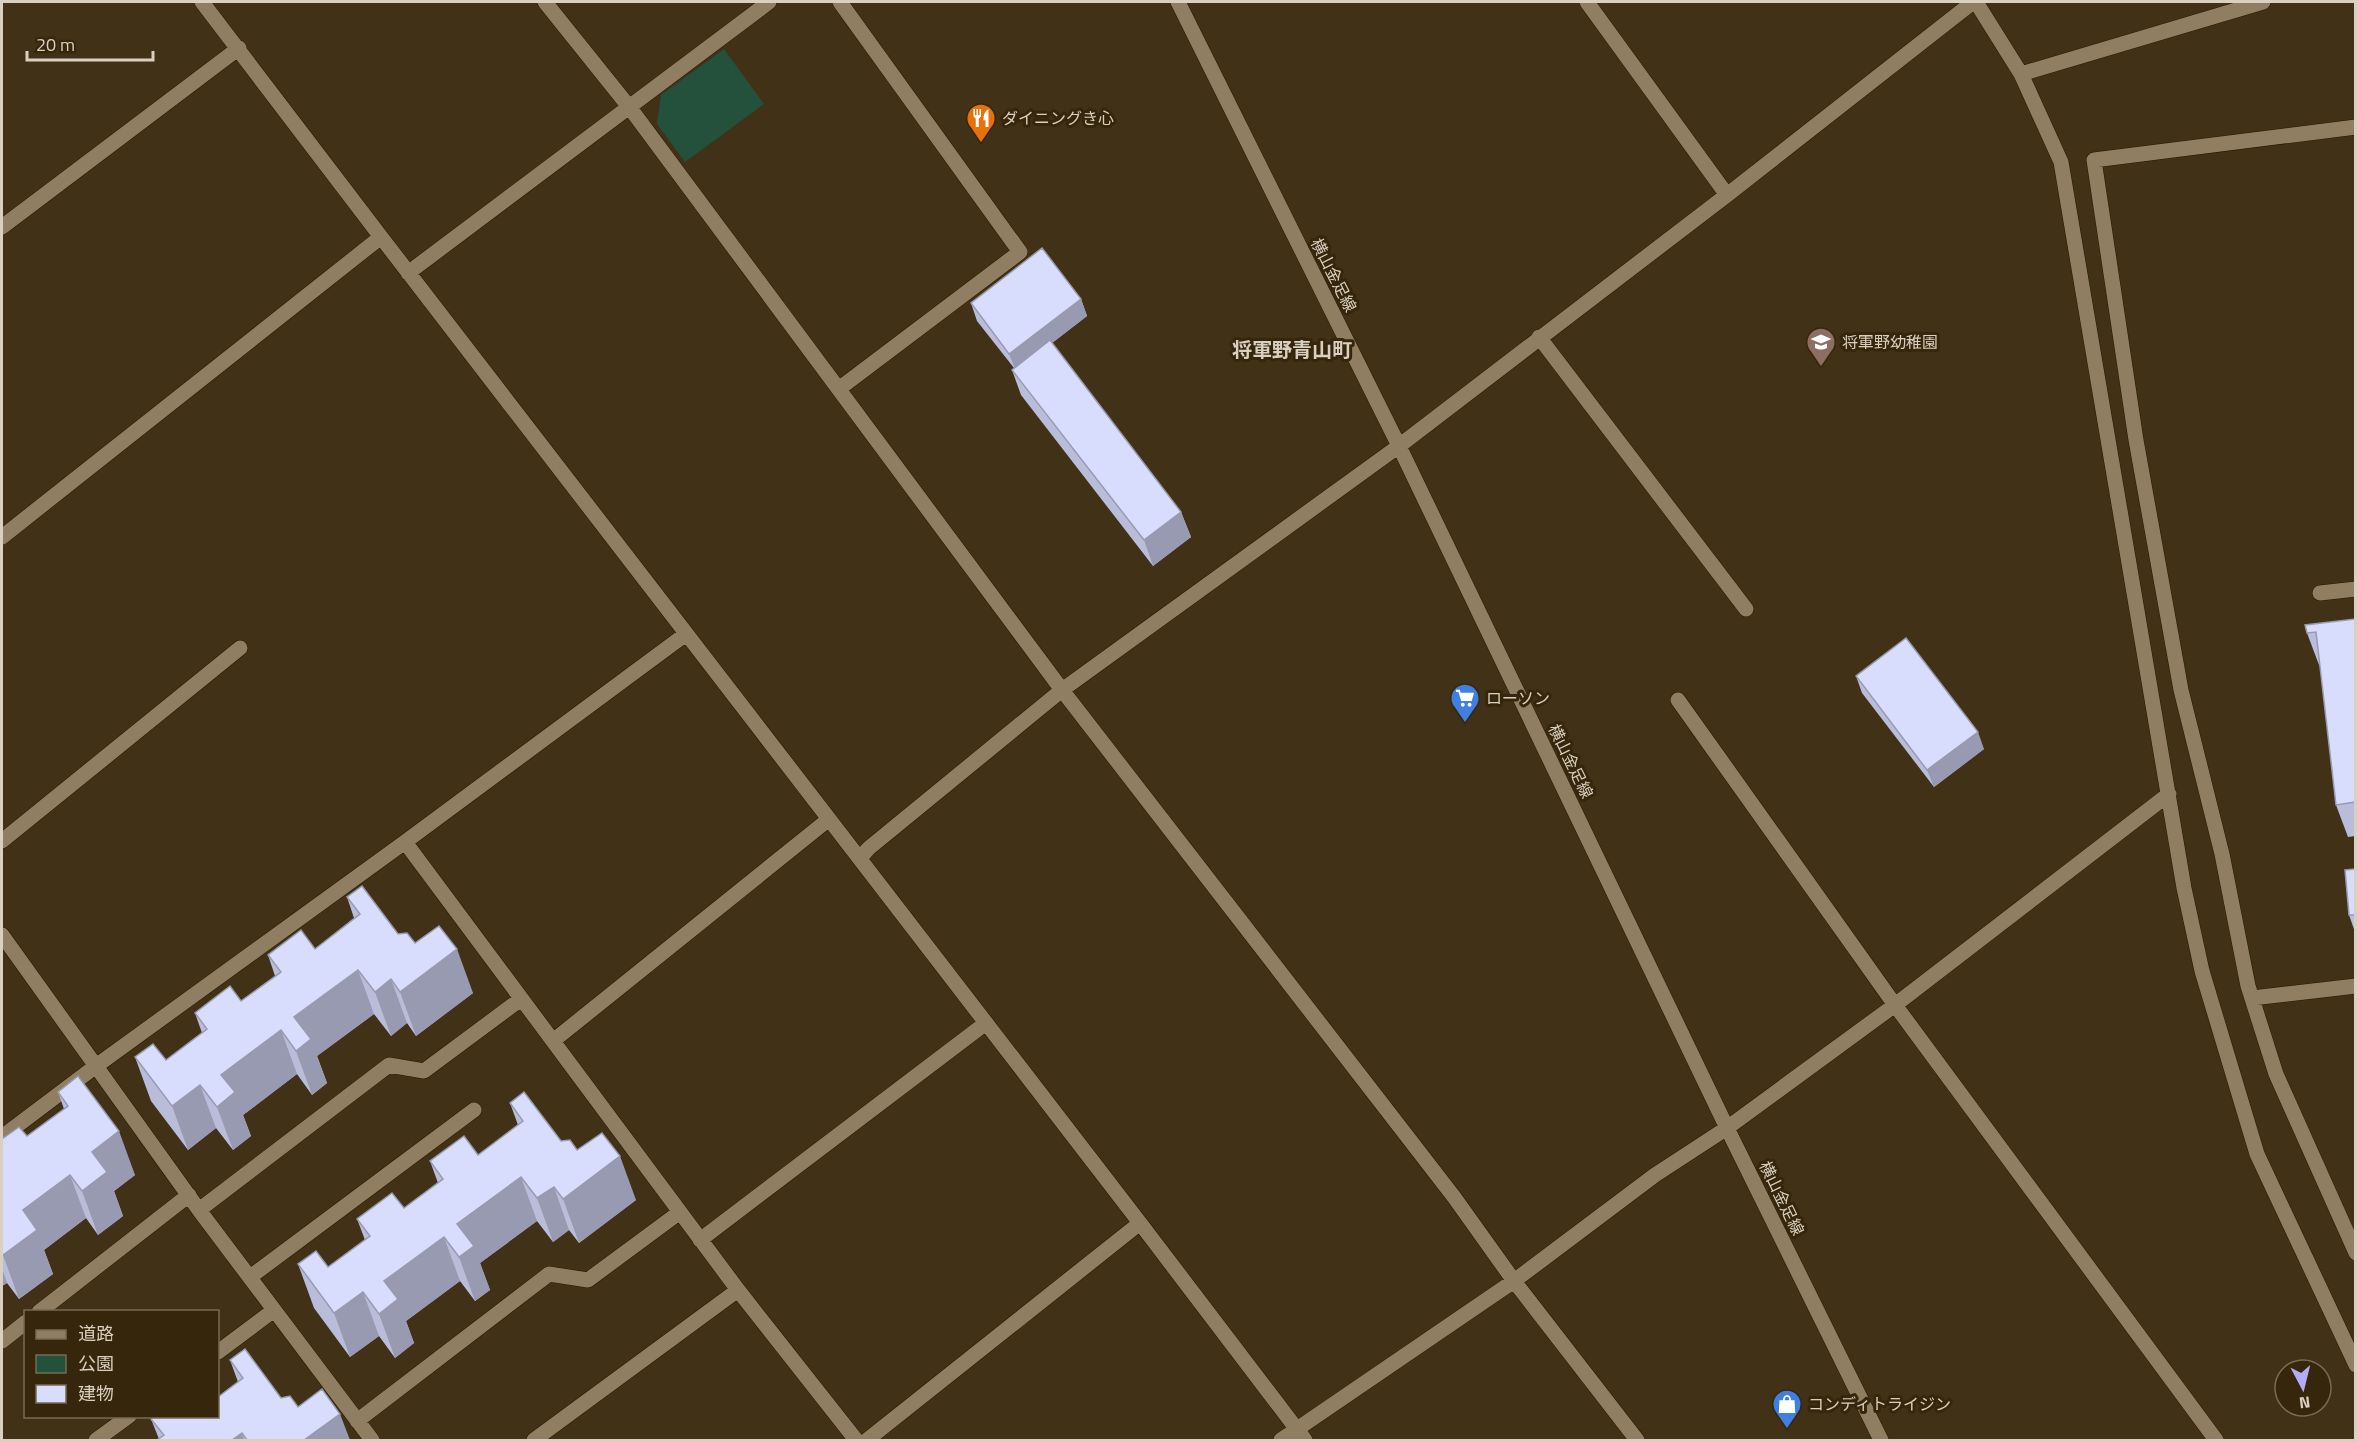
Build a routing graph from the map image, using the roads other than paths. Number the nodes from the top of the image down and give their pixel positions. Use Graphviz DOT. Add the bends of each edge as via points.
graph roads {
  1 [pos="202,2"];
  2 [pos="544,2"];
  3 [pos="769,2"];
  4 [pos="840,2"];
  5 [pos="1178,2"];
  6 [pos="1587,2"];
  7 [pos="1974,2"];
  8 [pos="2263,2"];
  9 [pos="239,48"];
  10 [pos="2021,74"];
  11 [pos="630,108"];
  12 [pos="2355,128"];
  13 [pos="1727,195"];
  14 [pos="2,227"];
  15 [pos="381,237"];
  16 [pos="408,273"];
  17 [pos="1539,337"];
  18 [pos="840,388"];
  19 [pos="1399,446"];
  20 [pos="2,537"];
  21 [pos="2355,589"];
  22 [pos="2319,593"];
  23 [pos="1746,609"];
  24 [pos="686,634"];
  25 [pos="240,648"];
  26 [pos="1062,690"];
  27 [pos="1678,700"];
  28 [pos="2169,794"];
  29 [pos="829,819"];
  30 [pos="2,842"];
  31 [pos="405,842"];
  32 [pos="860,858"];
  33 [pos="2,935"];
  34 [pos="2355,986"];
  35 [pos="2252,998"];
  36 [pos="521,999"];
  37 [pos="1894,1005"];
  38 [pos="986,1023"];
  39 [pos="553,1041"];
  40 [pos="96,1066"];
  41 [pos="474,1110"];
  42 [pos="1727,1128"];
  43 [pos="2,1137"];
  44 [pos="189,1195"];
  45 [pos="199,1210"];
  46 [pos="680,1212"];
  47 [pos="1140,1223"];
  48 [pos="700,1240"];
  49 [pos="2355,1252"];
  50 [pos="250,1277"];
  51 [pos="1514,1281"];
  52 [pos="738,1290"];
  53 [pos="40,1310"];
  54 [pos="274,1310"];
  55 [pos="24,1324"];
  56 [pos="2,1341"];
  57 [pos="219,1351"];
  58 [pos="2355,1365"];
  59 [pos="126,1418"];
  60 [pos="357,1421"];
  61 [pos="1301,1435"];
  62 [pos="96,1440"];
  63 [pos="372,1440"];
  64 [pos="534,1440"];
  65 [pos="856,1440"];
  66 [pos="867,1440"];
  67 [pos="1281,1440"];
  68 [pos="1637,1440"];
  69 [pos="1881,1440"];
  70 [pos="2216,1440"];
  1 -- 9 [label="street"];
  2 -- 11 [label="street"];
  3 -- 11 [label="street"];
  4 -- 18 [label="street" via="1020,252"];
  5 -- 19 [label="street, 横山金足線"];
  6 -- 13 [label="street"];
  7 -- 10 [label="street"];
  7 -- 13 [label="street"];
  8 -- 10 [label="street"];
  9 -- 14 [label="street"];
  9 -- 15 [label="street"];
  10 -- 28 [label="street" via="2061,162"];
  11 -- 16 [label="street"];
  11 -- 18 [label="street"];
  12 -- 35 [label="street" via="2094,160 2136,440 2181,690 2222,854"];
  13 -- 17 [label="street"];
  15 -- 16 [label="street"];
  15 -- 20 [label="street"];
  16 -- 24 [label="street"];
  17 -- 19 [label="street"];
  17 -- 23 [label="street"];
  18 -- 26 [label="street"];
  19 -- 26 [label="street"];
  19 -- 42 [label="street, 横山金足線"];
  21 -- 22 [label="street"];
  24 -- 29 [label="street"];
  24 -- 31 [label="street"];
  25 -- 30 [label="street"];
  26 -- 32 [label="street"];
  26 -- 51 [label="street" via="1454,1197"];
  27 -- 37 [label="street"];
  28 -- 37 [label="street"];
  28 -- 58 [label="street" via="2202,971 2257,1154"];
  29 -- 32 [label="street"];
  29 -- 39 [label="street"];
  31 -- 36 [label="street"];
  31 -- 40 [label="street"];
  32 -- 38 [label="street"];
  33 -- 40 [label="street"];
  34 -- 35 [label="street"];
  35 -- 49 [label="street" via="2276,1074"];
  36 -- 39 [label="street"];
  36 -- 45 [label="street" via="424,1071 389,1065"];
  37 -- 42 [label="street"];
  37 -- 70 [label="street"];
  38 -- 47 [label="street"];
  38 -- 48 [label="street"];
  39 -- 46 [label="street"];
  40 -- 43 [label="street"];
  40 -- 44 [label="street"];
  41 -- 50 [label="street"];
  42 -- 51 [label="street" via="1655,1175"];
  42 -- 69 [label="street, 横山金足線"];
  44 -- 45 [label="street"];
  44 -- 53 [label="street"];
  45 -- 50 [label="street"];
  46 -- 48 [label="street"];
  46 -- 60 [label="street" via="588,1280 549,1275"];
  47 -- 61 [label="street"];
  47 -- 66 [label="street"];
  48 -- 52 [label="street"];
  50 -- 54 [label="street"];
  51 -- 61 [label="street"];
  51 -- 68 [label="street"];
  52 -- 64 [label="street"];
  52 -- 65 [label="street"];
  54 -- 57 [label="street"];
  54 -- 60 [label="street"];
  55 -- 56 [label="street"];
  59 -- 62 [label="street"];
  60 -- 63 [label="street"];
  61 -- 67 [label="street"];
}
